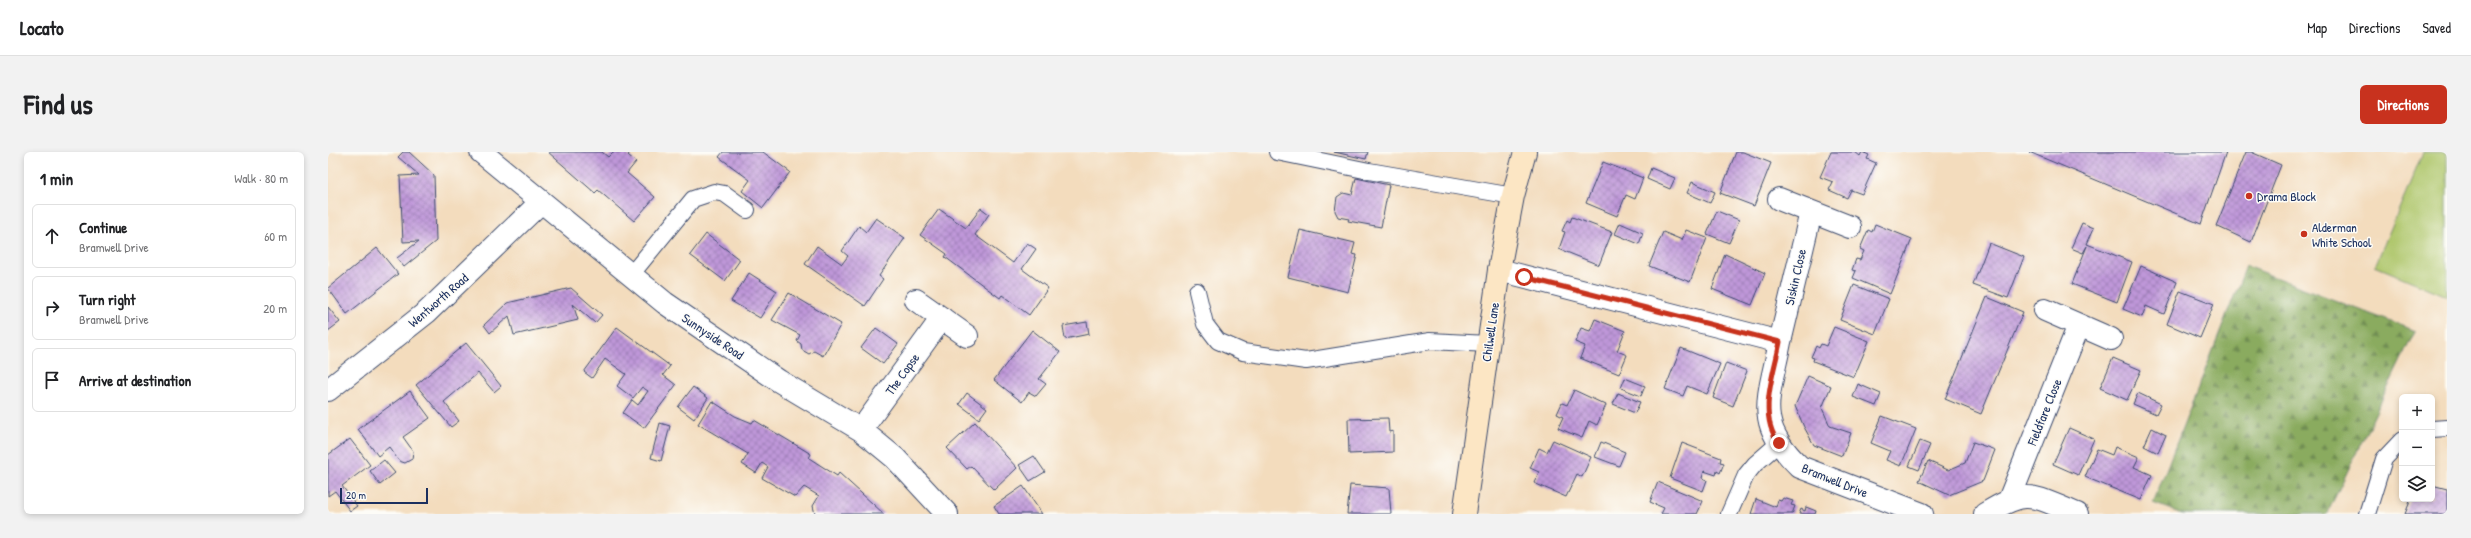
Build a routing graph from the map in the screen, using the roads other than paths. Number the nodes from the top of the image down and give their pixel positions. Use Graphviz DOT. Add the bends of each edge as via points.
graph roads {
  1 [pos="481,152"];
  2 [pos="1277,152"];
  3 [pos="1525,152"];
  4 [pos="1513,196"];
  5 [pos="1779,199"];
  6 [pos="540,203"];
  7 [pos="747,210"];
  8 [pos="1811,212"];
  9 [pos="1850,227"];
  10 [pos="1499,270"];
  11 [pos="630,276"];
  12 [pos="1197,291"];
  13 [pos="916,300"];
  14 [pos="2045,310"];
  15 [pos="942,318"];
  16 [pos="2079,325"];
  17 [pos="967,336"];
  18 [pos="2111,339"];
  19 [pos="1780,342"];
  20 [pos="1488,344"];
  21 [pos="328,390"];
  22 [pos="2447,428"];
  23 [pos="2435,429"];
  24 [pos="861,430"];
  25 [pos="1779,443"];
  26 [pos="2399,443"];
  27 [pos="2009,500"];
  28 [pos="947,514"];
  29 [pos="1464,514"];
  30 [pos="1729,514"];
  31 [pos="1922,514"];
  32 [pos="1985,514"];
  33 [pos="2076,514"];
  34 [pos="2367,514"];
  1 -- 6 [label="street, Sunnyside Road"];
  2 -- 4 [label="lane"];
  3 -- 4 [label="street, Chilwell Lane"];
  4 -- 10 [label="street, Chilwell Lane"];
  5 -- 8 [label="street"];
  6 -- 11 [label="street, Sunnyside Road"];
  6 -- 21 [label="street, Wentworth Road" via="427,312"];
  7 -- 11 [label="lane" via="725,194 714,192 693,199"];
  8 -- 9 [label="street"];
  8 -- 19 [label="street, Siskin Close"];
  10 -- 19 [label="street"];
  10 -- 20 [label="street, Chilwell Lane"];
  11 -- 24 [label="street, Sunnyside Road" via="733,350"];
  12 -- 20 [label="lane" via="1205,324 1218,341 1243,352 1306,360 1430,342"];
  13 -- 15 [label="street"];
  14 -- 16 [label="street"];
  15 -- 17 [label="street"];
  15 -- 24 [label="street, The Copse"];
  16 -- 18 [label="street"];
  16 -- 27 [label="street, Fieldfare Close"];
  19 -- 25 [label="street, Bramwell Drive" via="1767,414 1773,436"];
  20 -- 29 [label="street, Chilwell Lane"];
  22 -- 23 [label="lane"];
  24 -- 28 [label="street, Sunnyside Road" via="895,458"];
  25 -- 30 [label="lane" via="1746,475"];
  25 -- 31 [label="street, Bramwell Drive" via="1800,467"];
  26 -- 34 [label="lane" via="2384,459"];
  27 -- 32 [label="street"];
  27 -- 33 [label="street" via="2023,495 2034,496"];
}
